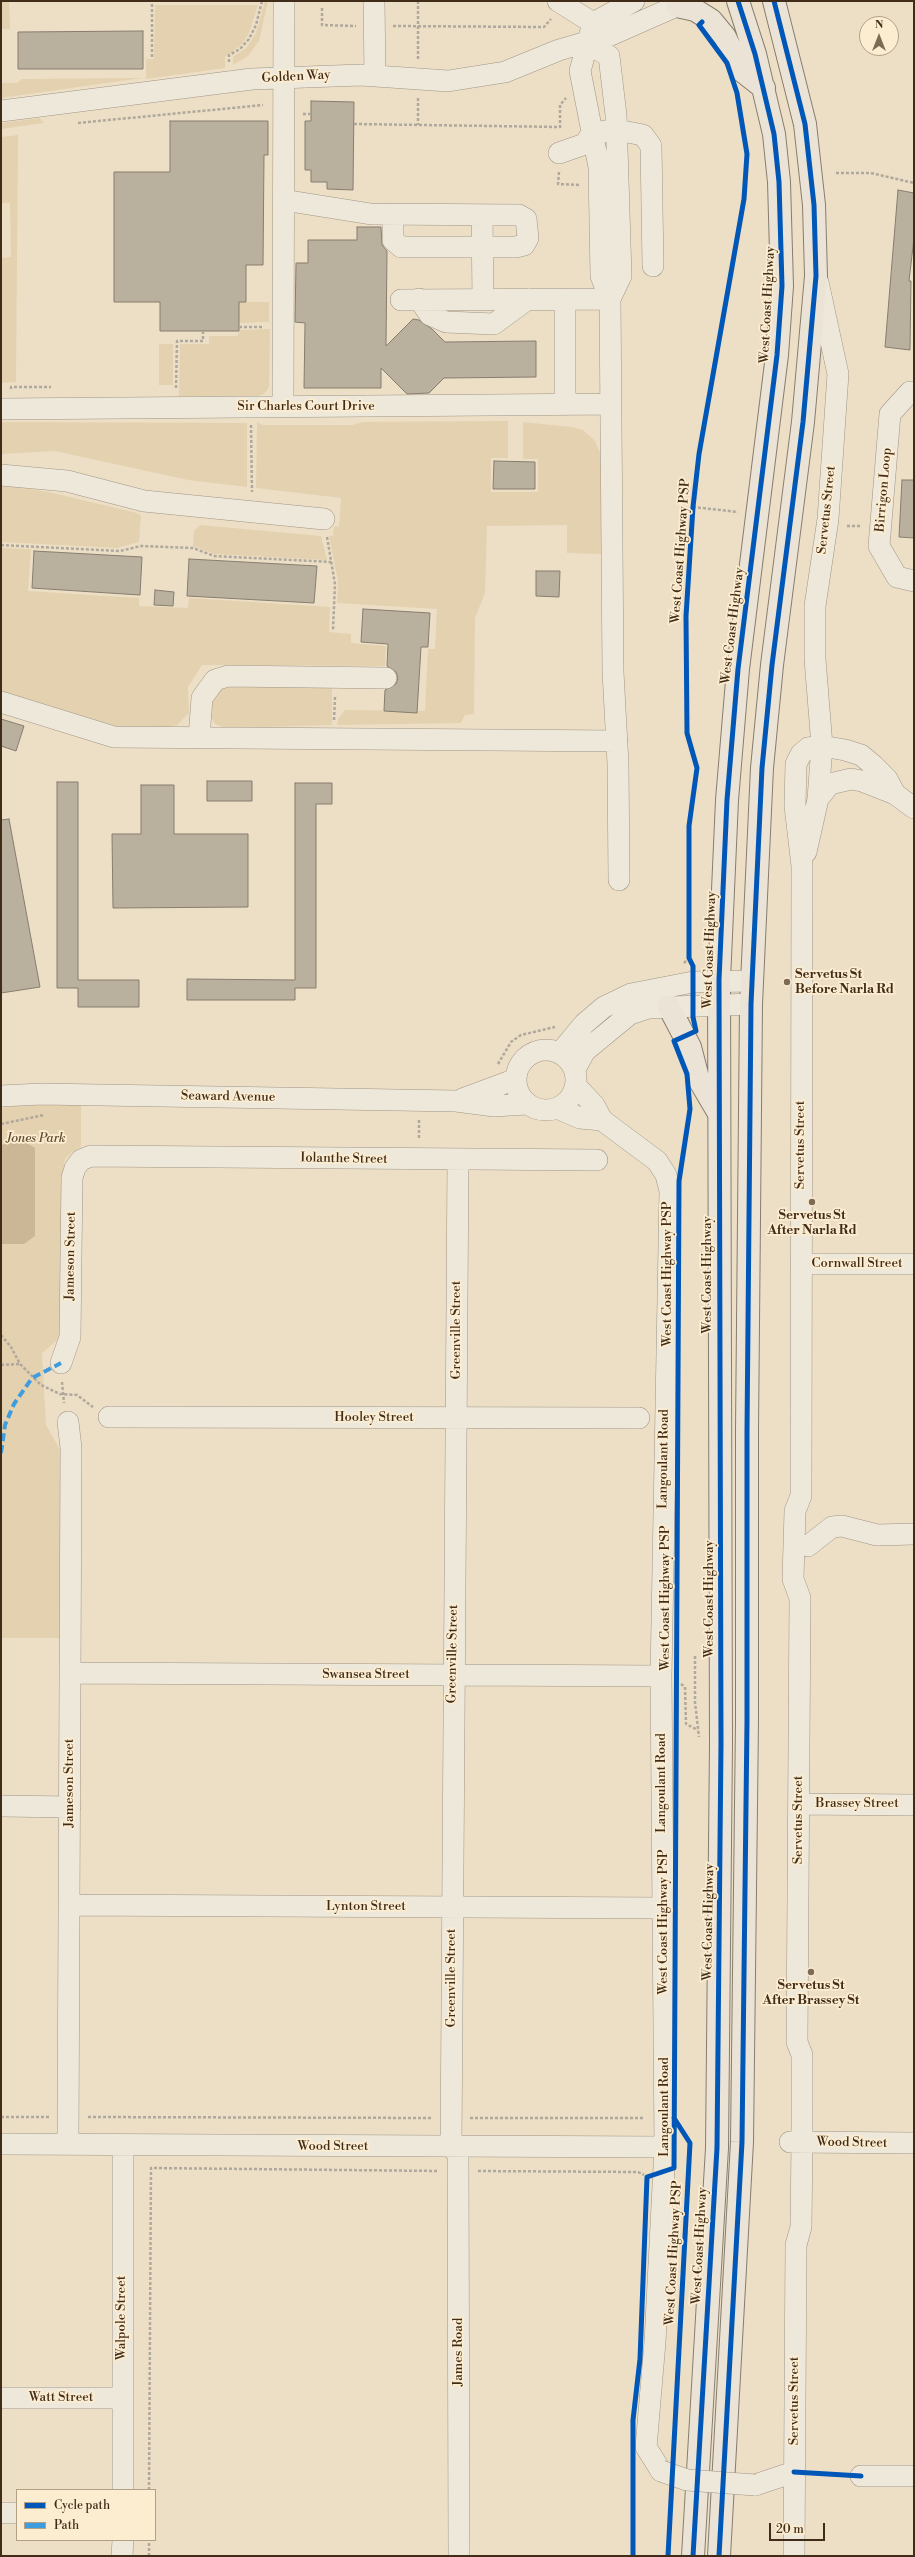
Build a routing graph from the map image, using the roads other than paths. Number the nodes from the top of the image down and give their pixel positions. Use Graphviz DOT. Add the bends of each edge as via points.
graph roads {
  1 [pos="284,1"];
  2 [pos="374,1"];
  3 [pos="634,1"];
  4 [pos="738,1"];
  5 [pos="774,1"];
  6 [pos="789,1"];
  7 [pos="682,3"];
  8 [pos="555,8"];
  9 [pos="593,23"];
  10 [pos="781,24"];
  11 [pos="586,43"];
  12 [pos="375,76"];
  13 [pos="284,78"];
  14 [pos="764,88"];
  15 [pos="1,111"];
  16 [pos="617,130"];
  17 [pos="592,133"];
  18 [pos="598,162"];
  19 [pos="283,200"];
  20 [pos="393,214"];
  21 [pos="482,215"];
  22 [pos="483,247"];
  23 [pos="653,266"];
  24 [pos="816,276"];
  25 [pos="483,299"];
  26 [pos="528,299"];
  27 [pos="565,299"];
  28 [pos="610,299"];
  29 [pos="914,392"];
  30 [pos="6,401"];
  31 [pos="611,404"];
  32 [pos="565,405"];
  33 [pos="283,407"];
  34 [pos="1,475"];
  35 [pos="324,519"];
  36 [pos="914,581"];
  37 [pos="386,678"];
  38 [pos="1,702"];
  39 [pos="199,738"];
  40 [pos="617,741"];
  41 [pos="822,746"];
  42 [pos="895,794"];
  43 [pos="818,799"];
  44 [pos="914,808"];
  45 [pos="802,866"];
  46 [pos="619,880"];
  47 [pos="719,980"];
  48 [pos="752,981"];
  49 [pos="751,1004"];
  50 [pos="719,1005"];
  51 [pos="669,1007"];
  52 [pos="560,1053"];
  53 [pos="575,1078"];
  54 [pos="516,1079"];
  55 [pos="1,1096"];
  56 [pos="456,1101"];
  57 [pos="527,1104"];
  58 [pos="557,1108"];
  59 [pos="719,1113"];
  60 [pos="602,1120"];
  61 [pos="91,1156"];
  62 [pos="458,1160"];
  63 [pos="597,1160"];
  64 [pos="801,1264"];
  65 [pos="914,1264"];
  66 [pos="61,1363"];
  67 [pos="102,1414"];
  68 [pos="639,1418"];
  69 [pos="456,1419"];
  70 [pos="68,1422"];
  71 [pos="801,1496"];
  72 [pos="914,1534"];
  73 [pos="808,1546"];
  74 [pos="800,1598"];
  75 [pos="71,1673"];
  76 [pos="453,1675"];
  77 [pos="671,1681"];
  78 [pos="799,1804"];
  79 [pos="914,1805"];
  80 [pos="1,1806"];
  81 [pos="70,1807"];
  82 [pos="70,1905"];
  83 [pos="452,1907"];
  84 [pos="663,1908"];
  85 [pos="796,2142"];
  86 [pos="914,2143"];
  87 [pos="1,2144"];
  88 [pos="68,2144"];
  89 [pos="123,2145"];
  90 [pos="455,2148"];
  91 [pos="665,2148"];
  92 [pos="1,2398"];
  93 [pos="121,2398"];
  94 [pos="794,2472"];
  95 [pos="861,2476"];
  96 [pos="914,2476"];
  97 [pos="755,2485"];
  98 [pos="123,2489"];
  99 [pos="794,2497"];
  100 [pos="1,2513"];
  101 [pos="16,2513"];
  102 [pos="122,2541"];
  103 [pos="122,2556"];
  104 [pos="459,2556"];
  105 [pos="693,2556"];
  106 [pos="719,2556"];
  107 [pos="794,2556"];
  1 -- 13 [label="street"];
  2 -- 12 [label="street"];
  3 -- 9 [label="street"];
  4 -- 14 [label="highway, West Coast Highway"];
  5 -- 10 [label="highway"];
  6 -- 10 [label="highway"];
  7 -- 11 [label="street, Golden Way" via="611,35"];
  7 -- 14 [label="highway" via="711,20 725,37 741,70"];
  8 -- 9 [label="street"];
  9 -- 11 [label="street"];
  10 -- 24 [label="highway" via="805,124 814,205"];
  11 -- 12 [label="street, Golden Way" via="560,50 505,72 448,81"];
  11 -- 16 [label="street" via="609,56"];
  11 -- 17 [label="street" via="580,71"];
  12 -- 13 [label="street, Golden Way"];
  13 -- 15 [label="street, Golden Way" via="231,82"];
  13 -- 19 [label="street"];
  14 -- 47 [label="highway, West Coast Highway" via="774,134 779,182 782,286 777,355 738,669 727,800"];
  16 -- 17 [label="street"];
  16 -- 23 [label="street" via="643,135 651,146"];
  16 -- 28 [label="street" via="621,276"];
  17 -- 18 [label="street"];
  17 -- 18 [label="street" via="585,144 559,153 571,159"];
  18 -- 28 [label="street" via="601,276"];
  19 -- 20 [label="street" via="371,214"];
  19 -- 33 [label="street"];
  20 -- 21 [label="street"];
  20 -- 22 [label="street" via="393,240 401,247"];
  21 -- 22 [label="street"];
  21 -- 22 [label="street" via="519,215 526,219 528,225 528,238 524,245"];
  22 -- 25 [label="street"];
  24 -- 41 [label="street, Servetus Street" via="838,374 828,519 815,606 815,659"];
  24 -- 48 [label="highway" via="803,422 772,665 762,768"];
  25 -- 26 [label="street"];
  25 -- 26 [label="street" via="410,300 446,322 494,324"];
  26 -- 27 [label="street"];
  27 -- 28 [label="street"];
  27 -- 32 [label="street"];
  28 -- 31 [label="street"];
  29 -- 36 [label="street, Birrigon Loop" via="910,392 890,414 879,546 897,577"];
  30 -- 33 [label="street, Sir Charles Court Drive"];
  31 -- 32 [label="street, Sir Charles Court Drive"];
  31 -- 40 [label="street" via="613,672"];
  32 -- 33 [label="street, Sir Charles Court Drive"];
  34 -- 35 [label="street" via="67,480 144,501"];
  37 -- 39 [label="street" via="228,676 215,680 202,698"];
  38 -- 39 [label="street" via="114,737"];
  39 -- 40 [label="street"];
  40 -- 46 [label="street"];
  41 -- 42 [label="street" via="861,755 887,779"];
  41 -- 43 [label="street, Servetus Street"];
  41 -- 45 [label="street, Servetus Street" via="808,748 801,754 795,772 795,806"];
  42 -- 43 [label="street" via="862,781 842,780 830,784"];
  42 -- 44 [label="street"];
  43 -- 45 [label="street, Servetus Street"];
  45 -- 64 [label="street, Servetus Street"];
  47 -- 48 [label="street"];
  47 -- 50 [label="highway, West Coast Highway"];
  47 -- 52 [label="street" via="686,975 631,994 604,1007 584,1024"];
  48 -- 49 [label="highway"];
  49 -- 50 [label="street"];
  49 -- 106 [label="highway" via="742,2142"];
  50 -- 51 [label="street"];
  50 -- 59 [label="highway, West Coast Highway"];
  51 -- 53 [label="street" via="648,1008 630,1014 586,1051"];
  51 -- 59 [label="highway" via="690,1047 698,1078"];
  52 -- 53 [label="street" via="569,1060"];
  52 -- 54 [label="street" via="545,1050 531,1054 518,1069"];
  53 -- 58 [label="street" via="566,1103"];
  53 -- 60 [label="street, Langoulant Road"];
  54 -- 56 [label="street, Seaward Avenue"];
  54 -- 57 [label="street" via="518,1093"];
  55 -- 56 [label="street, Seaward Avenue" via="41,1094"];
  56 -- 57 [label="street, Seaward Avenue" via="494,1106"];
  57 -- 58 [label="street" via="541,1110"];
  58 -- 60 [label="street" via="580,1118"];
  59 -- 105 [label="highway, West Coast Highway" via="721,1743 717,2148"];
  60 -- 77 [label="street, Langoulant Road" via="657,1160 666,1175 670,1191"];
  61 -- 62 [label="street, Iolanthe Street"];
  61 -- 66 [label="street, Jameson Street" via="81,1160 72,1178 70,1337"];
  62 -- 63 [label="street, Iolanthe Street"];
  62 -- 69 [label="street, Greenville Street"];
  64 -- 65 [label="street, Cornwall Street"];
  64 -- 71 [label="street, Servetus Street"];
  67 -- 69 [label="street, Hooley Street"];
  68 -- 69 [label="street, Hooley Street"];
  69 -- 76 [label="street, Greenville Street"];
  70 -- 75 [label="street, Jameson Street" via="71,1448"];
  71 -- 73 [label="street, Servetus Street" via="808,1510"];
  71 -- 74 [label="street, Servetus Street" via="795,1511 793,1580"];
  72 -- 73 [label="street" via="877,1535 842,1526 832,1527"];
  73 -- 74 [label="street, Servetus Street" via="808,1579"];
  74 -- 78 [label="street, Servetus Street"];
  75 -- 76 [label="street, Swansea Street"];
  75 -- 81 [label="street, Jameson Street"];
  76 -- 77 [label="street, Swansea Street"];
  76 -- 83 [label="street, Greenville Street"];
  77 -- 84 [label="street, Langoulant Road"];
  78 -- 79 [label="street, Brassey Street"];
  78 -- 85 [label="street, Servetus Street" via="797,2042 790,2054"];
  80 -- 81 [label="street"];
  81 -- 82 [label="street, Jameson Street"];
  82 -- 83 [label="street, Lynton Street"];
  82 -- 88 [label="street, Jameson Street"];
  83 -- 84 [label="street, Lynton Street"];
  83 -- 90 [label="street, Greenville Street" via="451,2118"];
  84 -- 91 [label="street, Langoulant Road"];
  85 -- 86 [label="street, Wood Street"];
  85 -- 94 [label="street, Servetus Street" via="801,2227 796,2245"];
  87 -- 88 [label="street, Wood Street"];
  88 -- 89 [label="street, Wood Street"];
  89 -- 90 [label="street, Wood Street"];
  89 -- 93 [label="street, Walpole Street"];
  90 -- 91 [label="street, Wood Street"];
  90 -- 104 [label="street, James Road" via="458,2171"];
  91 -- 97 [label="street, Langoulant Road, bridge" via="655,2175 655,2342 646,2447 661,2471 687,2480"];
  92 -- 93 [label="street, Watt Street"];
  93 -- 98 [label="street, Walpole Street"];
  94 -- 97 [label="street, Langoulant Road"];
  94 -- 99 [label="street, Servetus Street"];
  95 -- 96 [label="street"];
  97 -- 99 [label="street, Langoulant Road"];
  99 -- 107 [label="street, Servetus Street"];
  100 -- 101 [label="street"];
  102 -- 103 [label="street"];
}
